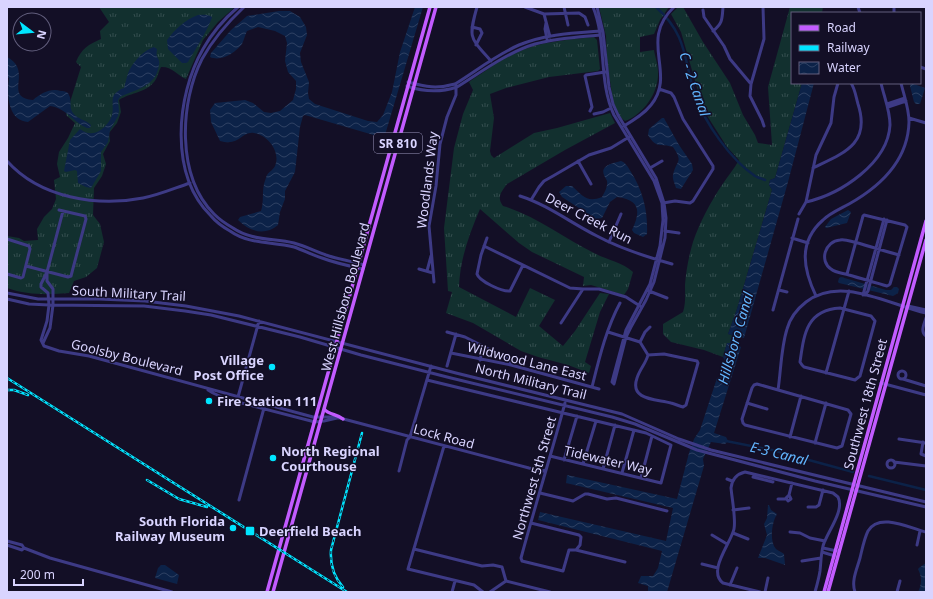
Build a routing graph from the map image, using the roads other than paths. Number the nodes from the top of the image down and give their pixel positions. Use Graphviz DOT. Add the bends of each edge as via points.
graph roads {
  1 [pos="238,7"];
  2 [pos="244,7"];
  3 [pos="430,7"];
  4 [pos="436,7"];
  5 [pos="477,7"];
  6 [pos="525,7"];
  7 [pos="564,7"];
  8 [pos="593,7"];
  9 [pos="596,7"];
  10 [pos="674,7"];
  11 [pos="722,7"];
  12 [pos="763,7"];
  13 [pos="703,10"];
  14 [pos="565,13"];
  15 [pos="544,14"];
  16 [pos="597,14"];
  17 [pos="568,25"];
  18 [pos="588,25"];
  19 [pos="472,26"];
  20 [pos="713,31"];
  21 [pos="601,33"];
  22 [pos="549,39"];
  23 [pos="476,45"];
  24 [pos="491,61"];
  25 [pos="605,72"];
  26 [pos="408,84"];
  27 [pos="414,84"];
  28 [pos="751,84"];
  29 [pos="838,84"];
  30 [pos="851,84"];
  31 [pos="881,84"];
  32 [pos="901,84"];
  33 [pos="456,85"];
  34 [pos="412,88"];
  35 [pos="659,89"];
  36 [pos="906,99"];
  37 [pos="887,105"];
  38 [pos="613,108"];
  39 [pos="590,112"];
  40 [pos="594,114"];
  41 [pos="909,118"];
  42 [pos="926,123"];
  43 [pos="623,126"];
  44 [pos="764,126"];
  45 [pos="630,137"];
  46 [pos="7,161"];
  47 [pos="578,161"];
  48 [pos="662,161"];
  49 [pos="649,168"];
  50 [pos="813,168"];
  51 [pos="382,178"];
  52 [pos="192,183"];
  53 [pos="591,184"];
  54 [pos="379,187"];
  55 [pos="385,188"];
  56 [pos="383,194"];
  57 [pos="520,196"];
  58 [pos="531,200"];
  59 [pos="806,202"];
  60 [pos="663,203"];
  61 [pos="621,214"];
  62 [pos="799,214"];
  63 [pos="798,219"];
  64 [pos="886,220"];
  65 [pos="926,221"];
  66 [pos="664,231"];
  67 [pos="679,233"];
  68 [pos="487,238"];
  69 [pos="792,238"];
  70 [pos="7,239"];
  71 [pos="926,240"];
  72 [pos="609,242"];
  73 [pos="808,243"];
  74 [pos="856,243"];
  75 [pos="484,246"];
  76 [pos="877,249"];
  77 [pos="432,254"];
  78 [pos="899,255"];
  79 [pos="658,260"];
  80 [pos="672,264"];
  81 [pos="523,265"];
  82 [pos="26,266"];
  83 [pos="358,266"];
  84 [pos="363,267"];
  85 [pos="419,270"];
  86 [pos="47,272"];
  87 [pos="427,272"];
  88 [pos="433,273"];
  89 [pos="7,274"];
  90 [pos="847,274"];
  91 [pos="43,281"];
  92 [pos="47,281"];
  93 [pos="434,282"];
  94 [pos="868,282"];
  95 [pos="583,289"];
  96 [pos="779,290"];
  97 [pos="649,291"];
  98 [pos="849,291"];
  99 [pos="787,292"];
  100 [pos="7,293"];
  101 [pos="864,295"];
  102 [pos="816,296"];
  103 [pos="667,298"];
  104 [pos="7,299"];
  105 [pos="49,299"];
  106 [pos="53,299"];
  107 [pos="620,303"];
  108 [pos="49,305"];
  109 [pos="53,305"];
  110 [pos="640,306"];
  111 [pos="902,306"];
  112 [pos="907,307"];
  113 [pos="844,308"];
  114 [pos="773,310"];
  115 [pos="926,312"];
  116 [pos="926,318"];
  117 [pos="259,321"];
  118 [pos="562,323"];
  119 [pos="258,326"];
  120 [pos="650,327"];
  121 [pos="447,332"];
  122 [pos="608,332"];
  123 [pos="456,334"];
  124 [pos="926,336"];
  125 [pos="625,337"];
  126 [pos="337,342"];
  127 [pos="640,342"];
  128 [pos="43,343"];
  129 [pos="342,343"];
  130 [pos="335,347"];
  131 [pos="484,347"];
  132 [pos="341,349"];
  133 [pos="451,353"];
  134 [pos="648,355"];
  135 [pos="480,360"];
  136 [pos="511,365"];
  137 [pos="431,366"];
  138 [pos="447,366"];
  139 [pos="429,372"];
  140 [pos="826,373"];
  141 [pos="903,379"];
  142 [pos="427,380"];
  143 [pos="881,383"];
  144 [pos="478,384"];
  145 [pos="886,384"];
  146 [pos="926,386"];
  147 [pos="592,387"];
  148 [pos="207,389"];
  149 [pos="599,389"];
  150 [pos="778,390"];
  151 [pos="476,392"];
  152 [pos="926,395"];
  153 [pos="801,396"];
  154 [pos="238,397"];
  155 [pos="566,400"];
  156 [pos="265,404"];
  157 [pos="747,404"];
  158 [pos="826,404"];
  159 [pos="565,405"];
  160 [pos="264,409"];
  161 [pos="324,409"];
  162 [pos="767,410"];
  163 [pos="563,413"];
  164 [pos="577,416"];
  165 [pos="343,419"];
  166 [pos="315,420"];
  167 [pos="321,420"];
  168 [pos="596,421"];
  169 [pos="615,425"];
  170 [pos="634,430"];
  171 [pos="652,436"];
  172 [pos="410,437"];
  173 [pos="790,437"];
  174 [pos="899,439"];
  175 [pos="816,443"];
  176 [pos="924,443"];
  177 [pos="689,445"];
  178 [pos="444,446"];
  179 [pos="711,452"];
  180 [pos="550,456"];
  181 [pos="926,456"];
  182 [pos="564,460"];
  183 [pos="894,462"];
  184 [pos="583,464"];
  185 [pos="926,466"];
  186 [pos="302,468"];
  187 [pos="603,469"];
  188 [pos="546,470"];
  189 [pos="399,471"];
  190 [pos="622,473"];
  191 [pos="758,474"];
  192 [pos="305,477"];
  193 [pos="753,477"];
  194 [pos="641,478"];
  195 [pos="757,478"];
  196 [pos="726,479"];
  197 [pos="732,481"];
  198 [pos="773,482"];
  199 [pos="661,483"];
  200 [pos="792,483"];
  201 [pos="853,484"];
  202 [pos="858,486"];
  203 [pos="852,489"];
  204 [pos="823,490"];
  205 [pos="856,490"];
  206 [pos="540,493"];
  207 [pos="778,499"];
  208 [pos="239,500"];
  209 [pos="926,502"];
  210 [pos="808,507"];
  211 [pos="926,507"];
  212 [pos="749,508"];
  213 [pos="733,510"];
  214 [pos="667,511"];
  215 [pos="289,514"];
  216 [pos="531,523"];
  217 [pos="292,524"];
  218 [pos="920,531"];
  219 [pos="790,532"];
  220 [pos="926,532"];
  221 [pos="733,533"];
  222 [pos="712,536"];
  223 [pos="748,539"];
  224 [pos="7,541"];
  225 [pos="825,541"];
  226 [pos="727,544"];
  227 [pos="7,545"];
  228 [pos="917,545"];
  229 [pos="24,548"];
  230 [pos="823,548"];
  231 [pos="414,549"];
  232 [pos="576,550"];
  233 [pos="822,552"];
  234 [pos="837,553"];
  235 [pos="821,558"];
  236 [pos="802,561"];
  237 [pos="625,562"];
  238 [pos="702,564"];
  239 [pos="718,568"];
  240 [pos="737,568"];
  241 [pos="768,578"];
  242 [pos="455,581"];
  243 [pos="506,581"];
  244 [pos="900,581"];
  245 [pos="730,584"];
  246 [pos="172,592"];
  247 [pos="267,592"];
  248 [pos="273,592"];
  249 [pos="452,592"];
  250 [pos="483,592"];
  251 [pos="490,592"];
  252 [pos="550,592"];
  253 [pos="760,592"];
  254 [pos="765,592"];
  255 [pos="815,592"];
  256 [pos="824,592"];
  257 [pos="828,592"];
  258 [pos="856,592"];
  259 [pos="897,592"];
  1 -- 52 [label="street" via="221,23 203,48 185,92 181,135 185,165"];
  2 -- 52 [label="street" via="214,39 192,85 185,131"];
  3 -- 26 [label="main road, West Hillsboro Boulevard / SR 810"];
  4 -- 27 [label="main road, West Hillsboro Boulevard / SR 810"];
  5 -- 19 [label="street"];
  6 -- 15 [label="street"];
  7 -- 14 [label="street"];
  8 -- 16 [label="street"];
  9 -- 16 [label="street"];
  10 -- 35 [label="street" via="662,20 657,38 661,68"];
  11 -- 20 [label="street" via="720,25"];
  12 -- 28 [label="street" via="764,39"];
  13 -- 20 [label="street" via="704,17"];
  14 -- 15 [label="street"];
  14 -- 17 [label="street"];
  14 -- 18 [label="street" via="582,14"];
  15 -- 22 [label="street"];
  16 -- 21 [label="street"];
  19 -- 23 [label="street" via="471,34"];
  19 -- 23 [label="street" via="480,29 482,33"];
  20 -- 28 [label="street" via="730,59"];
  21 -- 22 [label="street"];
  21 -- 25 [label="street"];
  22 -- 24 [label="street" via="519,45"];
  22 -- 33 [label="street" via="515,52"];
  23 -- 24 [label="street"];
  24 -- 33 [label="street"];
  25 -- 38 [label="street"];
  25 -- 39 [label="street" via="585,76 592,107"];
  26 -- 27 [label="street"];
  26 -- 34 [label="street"];
  26 -- 51 [label="main road, West Hillsboro Boulevard / SR 810"];
  27 -- 33 [label="street" via="440,88"];
  27 -- 34 [label="main road, West Hillsboro Boulevard / SR 810"];
  28 -- 44 [label="street" via="750,96"];
  29 -- 50 [label="street" via="831,123"];
  30 -- 50 [label="street" via="862,117 860,134 842,153"];
  31 -- 37 [label="street"];
  32 -- 36 [label="street"];
  33 -- 34 [label="street" via="437,92"];
  33 -- 77 [label="street, Woodlands Way" via="456,95 440,144 429,226"];
  34 -- 55 [label="main road, West Hillsboro Boulevard / SR 810"];
  35 -- 43 [label="street" via="652,104"];
  35 -- 60 [label="street" via="671,93 674,97 683,119 713,166 693,201"];
  36 -- 37 [label="street"];
  36 -- 41 [label="street"];
  37 -- 59 [label="street" via="889,132 877,159 842,186"];
  38 -- 40 [label="street"];
  38 -- 43 [label="street"];
  41 -- 42 [label="street"];
  41 -- 73 [label="street" via="905,146 891,172 866,193 823,220"];
  43 -- 45 [label="street"];
  45 -- 47 [label="street" via="611,148"];
  45 -- 49 [label="street"];
  46 -- 52 [label="street" via="39,186 84,200 131,200"];
  47 -- 53 [label="street"];
  47 -- 58 [label="street" via="544,181"];
  48 -- 49 [label="street"];
  49 -- 60 [label="street" via="658,182"];
  50 -- 59 [label="street"];
  51 -- 54 [label="main road, West Hillsboro Boulevard / SR 810"];
  51 -- 55 [label="main road"];
  52 -- 83 [label="street" via="214,214 239,232 257,238 294,243"];
  54 -- 56 [label="main road"];
  54 -- 83 [label="main road, West Hillsboro Boulevard / SR 810"];
  55 -- 56 [label="main road, West Hillsboro Boulevard / SR 810"];
  56 -- 84 [label="main road, West Hillsboro Boulevard / SR 810"];
  57 -- 58 [label="street, Deer Creek Run"];
  58 -- 72 [label="street, Deer Creek Run"];
  59 -- 62 [label="street"];
  60 -- 66 [label="street" via="666,218"];
  61 -- 72 [label="street"];
  63 -- 69 [label="street"];
  64 -- 74 [label="street" via="864,215"];
  64 -- 76 [label="street"];
  64 -- 78 [label="street" via="906,226"];
  65 -- 111 [label="main road, Southwest 18th Street"];
  66 -- 67 [label="street"];
  66 -- 79 [label="street"];
  68 -- 75 [label="street"];
  69 -- 73 [label="street"];
  69 -- 96 [label="street"];
  70 -- 82 [label="street" via="29,246"];
  71 -- 112 [label="main road, Southwest 18th Street"];
  72 -- 79 [label="street, Deer Creek Run"];
  73 -- 102 [label="street" via="805,266"];
  74 -- 76 [label="street"];
  74 -- 90 [label="street"];
  74 -- 90 [label="street" via="837,240 830,244 825,252 829,267"];
  75 -- 81 [label="street"];
  75 -- 81 [label="street" via="476,274 480,279 507,292"];
  76 -- 78 [label="street"];
  76 -- 94 [label="street"];
  77 -- 87 [label="street"];
  77 -- 88 [label="street, Woodlands Way"];
  78 -- 94 [label="street" via="890,284 887,286"];
  79 -- 80 [label="street, Deer Creek Run"];
  79 -- 97 [label="street"];
  81 -- 95 [label="street" via="570,288"];
  82 -- 86 [label="street"];
  82 -- 89 [label="street" via="21,278"];
  83 -- 84 [label="street"];
  83 -- 126 [label="main road, West Hillsboro Boulevard / SR 810"];
  84 -- 129 [label="main road, West Hillsboro Boulevard / SR 810"];
  85 -- 87 [label="street"];
  86 -- 86 [label="street" via="71,276 85,216 61,210"];
  86 -- 91 [label="street"];
  86 -- 92 [label="street"];
  87 -- 88 [label="street"];
  88 -- 93 [label="street, Woodlands Way"];
  90 -- 94 [label="street"];
  91 -- 92 [label="street"];
  91 -- 105 [label="street" via="40,287 47,291"];
  92 -- 106 [label="street" via="53,290"];
  94 -- 101 [label="street"];
  95 -- 110 [label="street" via="609,292"];
  95 -- 118 [label="street"];
  96 -- 99 [label="street"];
  96 -- 114 [label="street"];
  97 -- 103 [label="street"];
  97 -- 110 [label="street"];
  98 -- 101 [label="street"];
  98 -- 102 [label="street" via="831,291"];
  98 -- 113 [label="street"];
  100 -- 105 [label="street, South Military Trail"];
  101 -- 111 [label="street"];
  102 -- 150 [label="street" via="800,307 789,324"];
  104 -- 108 [label="street, South Military Trail"];
  105 -- 106 [label="street, South Military Trail"];
  105 -- 108 [label="street"];
  106 -- 109 [label="street"];
  106 -- 117 [label="street, South Military Trail" via="145,301 212,310"];
  107 -- 122 [label="street"];
  108 -- 109 [label="street, South Military Trail"];
  108 -- 128 [label="street" via="41,340"];
  109 -- 119 [label="street, South Military Trail" via="144,306 204,314"];
  109 -- 128 [label="street" via="50,328"];
  110 -- 125 [label="street" via="629,324"];
  111 -- 112 [label="street"];
  111 -- 143 [label="main road, Southwest 18th Street"];
  112 -- 115 [label="street"];
  112 -- 145 [label="main road, Southwest 18th Street"];
  113 -- 140 [label="street"];
  113 -- 140 [label="street" via="830,310 817,316 808,326 804,337 800,362"];
  113 -- 140 [label="street" via="875,319 860,378 854,380"];
  116 -- 124 [label="street" via="922,330"];
  117 -- 119 [label="street"];
  117 -- 126 [label="street, South Military Trail"];
  119 -- 130 [label="street, South Military Trail"];
  119 -- 154 [label="street"];
  120 -- 127 [label="street"];
  121 -- 123 [label="street"];
  122 -- 125 [label="street"];
  122 -- 147 [label="street"];
  123 -- 131 [label="street"];
  123 -- 133 [label="street"];
  125 -- 125 [label="street" via="612,382 613,384 615,382"];
  125 -- 127 [label="street"];
  126 -- 129 [label="street, South Military Trail"];
  126 -- 130 [label="main road, West Hillsboro Boulevard / SR 810"];
  127 -- 134 [label="street"];
  128 -- 148 [label="street, Goolsby Boulevard" via="44,346 59,351 84,354"];
  129 -- 132 [label="main road, West Hillsboro Boulevard / SR 810"];
  129 -- 137 [label="street, North Military Trail"];
  130 -- 132 [label="street, South Military Trail"];
  130 -- 166 [label="main road, West Hillsboro Boulevard / SR 810"];
  131 -- 135 [label="street"];
  131 -- 136 [label="street" via="510,360"];
  132 -- 139 [label="street, North Military Trail"];
  132 -- 161 [label="main road, West Hillsboro Boulevard / SR 810"];
  133 -- 135 [label="street, Wildwood Lane East"];
  133 -- 138 [label="street"];
  134 -- 134 [label="street" via="664,354 697,361 686,405 683,407 649,399 638,393 637,378"];
  135 -- 136 [label="street, Wildwood Lane East"];
  136 -- 147 [label="street, Wildwood Lane East"];
  137 -- 139 [label="street"];
  137 -- 155 [label="street, North Military Trail"];
  139 -- 142 [label="street"];
  139 -- 144 [label="street, North Military Trail"];
  141 -- 146 [label="street"];
  142 -- 151 [label="street, North Military Trail"];
  142 -- 172 [label="street"];
  143 -- 145 [label="street"];
  143 -- 201 [label="main road, Southwest 18th Street"];
  144 -- 151 [label="street"];
  144 -- 159 [label="street, North Military Trail"];
  145 -- 152 [label="street"];
  145 -- 202 [label="main road, Southwest 18th Street"];
  147 -- 149 [label="street, Wildwood Lane East"];
  148 -- 154 [label="street, Goolsby Boulevard"];
  148 -- 160 [label="street, Goolsby Boulevard" via="226,399"];
  150 -- 153 [label="street"];
  150 -- 157 [label="street" via="755,385"];
  151 -- 163 [label="street, North Military Trail"];
  153 -- 158 [label="street"];
  153 -- 173 [label="street"];
  154 -- 156 [label="street, Goolsby Boulevard"];
  155 -- 159 [label="street, Northwest 5th Street"];
  155 -- 177 [label="street, North Military Trail" via="622,414"];
  156 -- 160 [label="street"];
  156 -- 166 [label="street, Goolsby Boulevard"];
  157 -- 162 [label="street"];
  157 -- 173 [label="street" via="742,421 745,425"];
  158 -- 175 [label="street"];
  158 -- 175 [label="street" via="850,412 842,444 837,448"];
  159 -- 163 [label="street, Northwest 5th Street"];
  159 -- 177 [label="street, North Military Trail" via="635,424"];
  160 -- 166 [label="street, Goolsby Boulevard"];
  160 -- 208 [label="street"];
  161 -- 165 [label="main road"];
  161 -- 167 [label="main road, West Hillsboro Boulevard / SR 810"];
  163 -- 164 [label="street, North Military Trail"];
  163 -- 180 [label="street, Northwest 5th Street"];
  164 -- 168 [label="street, North Military Trail"];
  164 -- 182 [label="street"];
  165 -- 167 [label="street, Lock Road" via="336,417"];
  165 -- 172 [label="street, Lock Road"];
  166 -- 167 [label="street, Goolsby Boulevard"];
  166 -- 186 [label="main road, West Hillsboro Boulevard / SR 810"];
  167 -- 192 [label="main road, West Hillsboro Boulevard / SR 810"];
  168 -- 169 [label="street, North Military Trail"];
  168 -- 184 [label="street"];
  169 -- 170 [label="street, North Military Trail"];
  169 -- 187 [label="street"];
  170 -- 171 [label="street, North Military Trail"];
  170 -- 190 [label="street"];
  171 -- 194 [label="street"];
  171 -- 199 [label="street, North Military Trail" via="671,445"];
  172 -- 178 [label="street, Lock Road"];
  172 -- 189 [label="street"];
  173 -- 175 [label="street"];
  174 -- 176 [label="street"];
  176 -- 181 [label="street" via="921,454"];
  177 -- 179 [label="street, North Military Trail"];
  178 -- 188 [label="street, Lock Road" via="528,468"];
  178 -- 231 [label="street"];
  179 -- 201 [label="street"];
  179 -- 203 [label="street"];
  180 -- 182 [label="street, Tidewater Way"];
  180 -- 188 [label="street, Northwest 5th Street"];
  182 -- 184 [label="street, Tidewater Way"];
  183 -- 185 [label="street"];
  184 -- 187 [label="street, Tidewater Way"];
  186 -- 192 [label="main road"];
  186 -- 215 [label="main road, West Hillsboro Boulevard / SR 810"];
  187 -- 190 [label="street, Tidewater Way"];
  188 -- 206 [label="street, Northwest 5th Street"];
  190 -- 194 [label="street, Tidewater Way"];
  191 -- 195 [label="street"];
  191 -- 197 [label="street" via="743,472"];
  191 -- 200 [label="street"];
  192 -- 217 [label="main road, West Hillsboro Boulevard / SR 810"];
  193 -- 195 [label="street"];
  194 -- 199 [label="street, Tidewater Way"];
  195 -- 198 [label="street"];
  196 -- 197 [label="street"];
  197 -- 213 [label="street"];
  200 -- 204 [label="street"];
  200 -- 207 [label="street" via="786,499"];
  201 -- 202 [label="street"];
  201 -- 203 [label="main road, Southwest 18th Street"];
  202 -- 205 [label="main road, Southwest 18th Street"];
  202 -- 209 [label="street"];
  203 -- 205 [label="street"];
  203 -- 234 [label="main road, Southwest 18th Street"];
  204 -- 210 [label="street" via="819,505"];
  204 -- 225 [label="street" via="836,494 840,502 834,524"];
  205 -- 211 [label="street"];
  205 -- 234 [label="main road, Southwest 18th Street"];
  206 -- 214 [label="street" via="573,501 588,494"];
  206 -- 216 [label="street, Northwest 5th Street"];
  212 -- 213 [label="street"];
  213 -- 221 [label="street"];
  215 -- 217 [label="main road"];
  215 -- 247 [label="main road, West Hillsboro Boulevard / SR 810"];
  216 -- 232 [label="street" via="578,535 582,541"];
  216 -- 232 [label="street, Northwest 5th Street" via="522,561 563,571 569,550"];
  217 -- 248 [label="main road, West Hillsboro Boulevard / SR 810"];
  218 -- 220 [label="street"];
  218 -- 228 [label="street"];
  218 -- 258 [label="street" via="887,522 879,522 871,527 854,580"];
  219 -- 225 [label="street" via="800,532 810,538"];
  221 -- 223 [label="street"];
  221 -- 226 [label="street"];
  222 -- 226 [label="street"];
  224 -- 229 [label="street" via="22,545"];
  225 -- 230 [label="street"];
  226 -- 239 [label="street"];
  227 -- 229 [label="street" via="22,550"];
  229 -- 246 [label="street" via="50,558"];
  230 -- 233 [label="street"];
  230 -- 234 [label="street"];
  231 -- 242 [label="street" via="408,569"];
  231 -- 243 [label="street" via="482,566 502,567"];
  232 -- 237 [label="street"];
  233 -- 234 [label="street"];
  233 -- 235 [label="street"];
  234 -- 256 [label="main road, Southwest 18th Street"];
  234 -- 257 [label="main road, Southwest 18th Street"];
  235 -- 236 [label="street"];
  235 -- 255 [label="street"];
  238 -- 239 [label="street"];
  239 -- 245 [label="street" via="717,575 720,580"];
  240 -- 245 [label="street"];
  241 -- 254 [label="street"];
  242 -- 249 [label="street"];
  242 -- 250 [label="street" via="474,586"];
  243 -- 251 [label="street"];
  243 -- 252 [label="street"];
  244 -- 259 [label="street"];
  245 -- 253 [label="street"];
}
